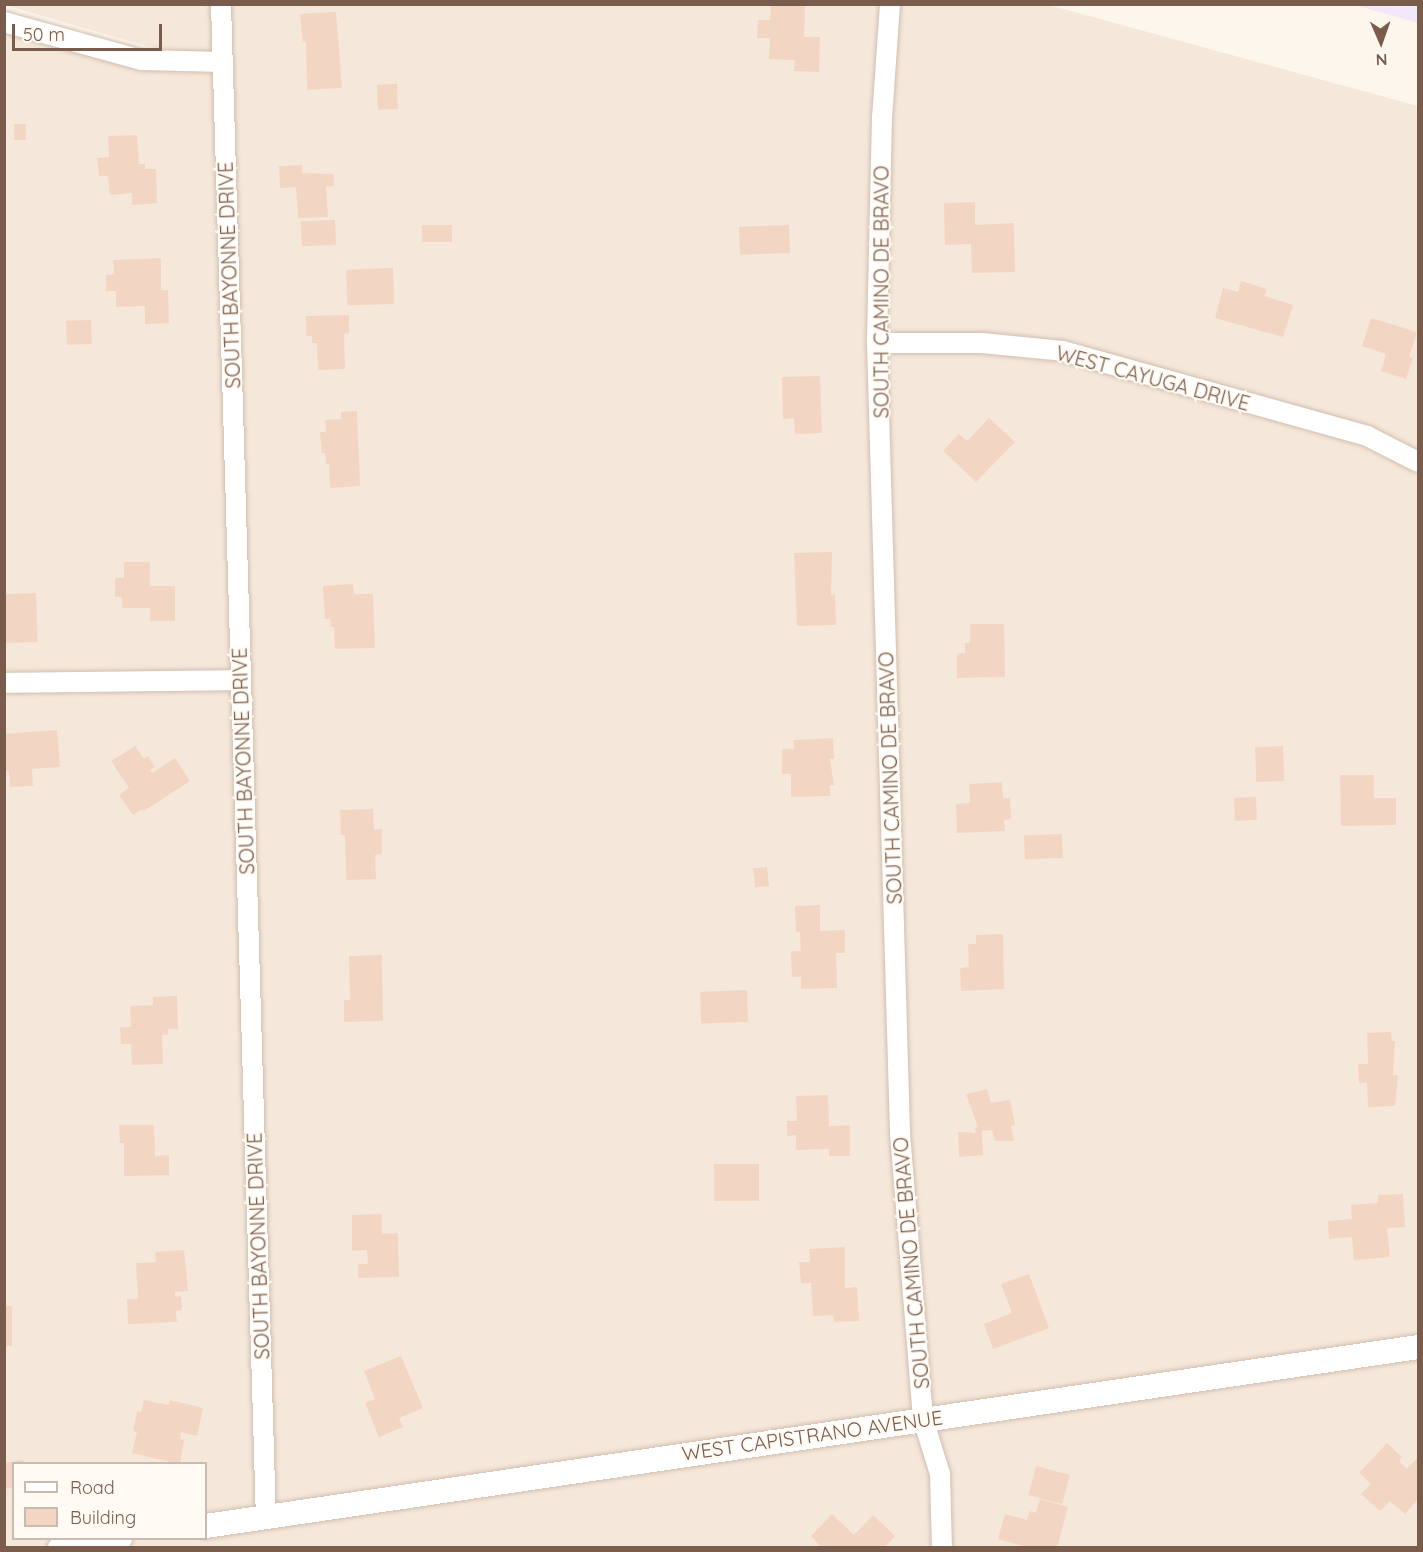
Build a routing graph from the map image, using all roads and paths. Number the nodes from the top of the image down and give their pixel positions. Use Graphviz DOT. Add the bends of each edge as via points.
graph roads {
  1 [pos="221,4"];
  2 [pos="890,4"];
  3 [pos="4,22"];
  4 [pos="223,62"];
  5 [pos="877,343"];
  6 [pos="1419,462"];
  7 [pos="241,680"];
  8 [pos="4,683"];
  9 [pos="1419,1347"];
  10 [pos="923,1419"];
  11 [pos="266,1516"];
  12 [pos="207,1526"];
  13 [pos="113,1540"];
  14 [pos="60,1548"];
  15 [pos="942,1548"];
  1 -- 4 [label="street, SOUTH BAYONNE DRIVE"];
  2 -- 5 [label="street, SOUTH CAMINO DE BRAVO" via="882,117"];
  3 -- 4 [label="street" via="141,60"];
  4 -- 7 [label="street, SOUTH BAYONNE DRIVE"];
  5 -- 6 [label="street, WEST CAYUGA DRIVE" via="982,343 1063,351 1367,436"];
  5 -- 10 [label="street, SOUTH CAMINO DE BRAVO" via="900,1132"];
  7 -- 8 [label="street"];
  7 -- 11 [label="street, SOUTH BAYONNE DRIVE"];
  9 -- 10 [label="street, WEST CAPISTRANO AVENUE"];
  10 -- 11 [label="street, WEST CAPISTRANO AVENUE"];
  10 -- 15 [label="street, SOUTH CAMINO DE BRAVO" via="940,1474"];
  11 -- 12 [label="street, WEST CAPISTRANO AVENUE"];
  13 -- 14 [label="street"];
}
